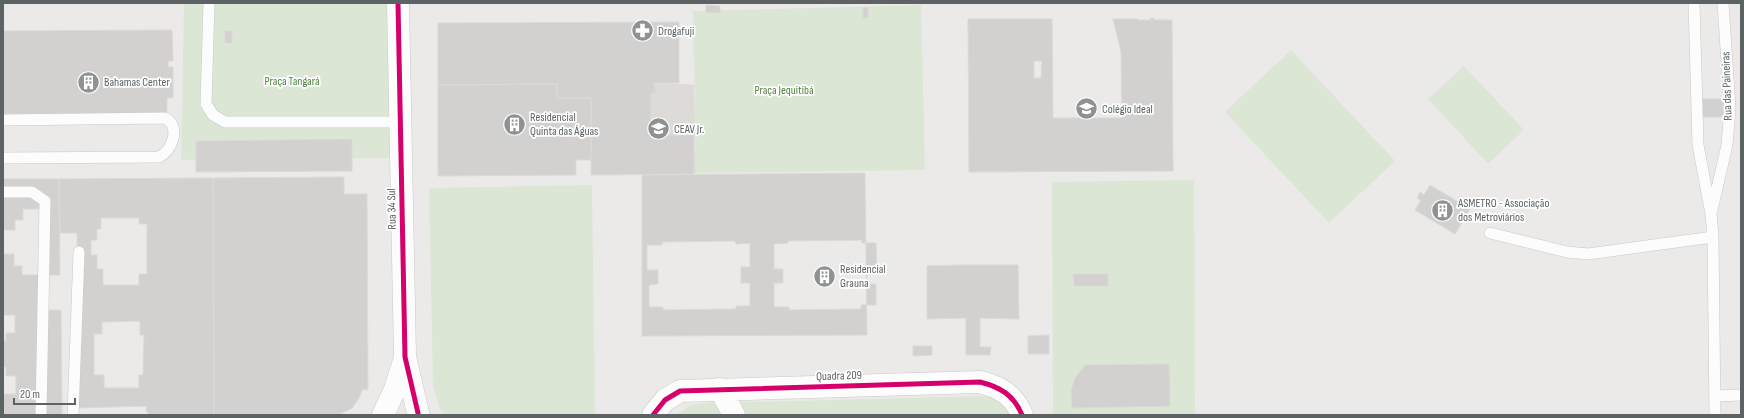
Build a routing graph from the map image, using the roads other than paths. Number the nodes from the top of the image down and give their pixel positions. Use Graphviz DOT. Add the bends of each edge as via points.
graph roads {
  1 [pos="209,3"];
  2 [pos="398,3"];
  3 [pos="1694,3"];
  4 [pos="1723,3"];
  5 [pos="3,120"];
  6 [pos="401,122"];
  7 [pos="3,158"];
  8 [pos="3,192"];
  9 [pos="1711,214"];
  10 [pos="1490,233"];
  11 [pos="1713,237"];
  12 [pos="79,252"];
  13 [pos="405,357"];
  14 [pos="720,389"];
  15 [pos="1715,396"];
  16 [pos="1741,396"];
  17 [pos="420,414"];
  18 [pos="41,415"];
  19 [pos="74,415"];
  20 [pos="383,415"];
  21 [pos="386,415"];
  22 [pos="653,415"];
  23 [pos="734,415"];
  24 [pos="1022,415"];
  25 [pos="1715,415"];
  1 -- 6 [label="lane" via="206,104 213,115 225,122"];
  2 -- 6 [label="street, Rua 34 Sul"];
  3 -- 9 [label="lane, Rua das Paineiras" via="1698,145"];
  4 -- 9 [label="lane, Rua das Paineiras" via="1730,108 1727,145"];
  5 -- 7 [label="lane" via="165,118 172,122 174,128 172,146 166,154 159,157"];
  6 -- 13 [label="street, Rua 34 Sul"];
  8 -- 18 [label="lane" via="32,192 45,201"];
  9 -- 11 [label="lane, Rua das Paineiras"];
  10 -- 11 [label="lane" via="1567,252 1588,254"];
  11 -- 15 [label="lane, Rua das Paineiras"];
  12 -- 19 [label="lane"];
  13 -- 17 [label="street, Rua 34 Sul"];
  13 -- 20 [label="street, Rua 34 Sul"];
  14 -- 22 [label="street, Quadra 209" via="680,391 665,400"];
  14 -- 23 [label="street"];
  14 -- 24 [label="street, Quadra 209" via="980,382 996,386 1008,395"];
  15 -- 16 [label="lane"];
  15 -- 25 [label="lane, Rua das Paineiras"];
  17 -- 21 [label="street" via="407,410 394,411"];
}
